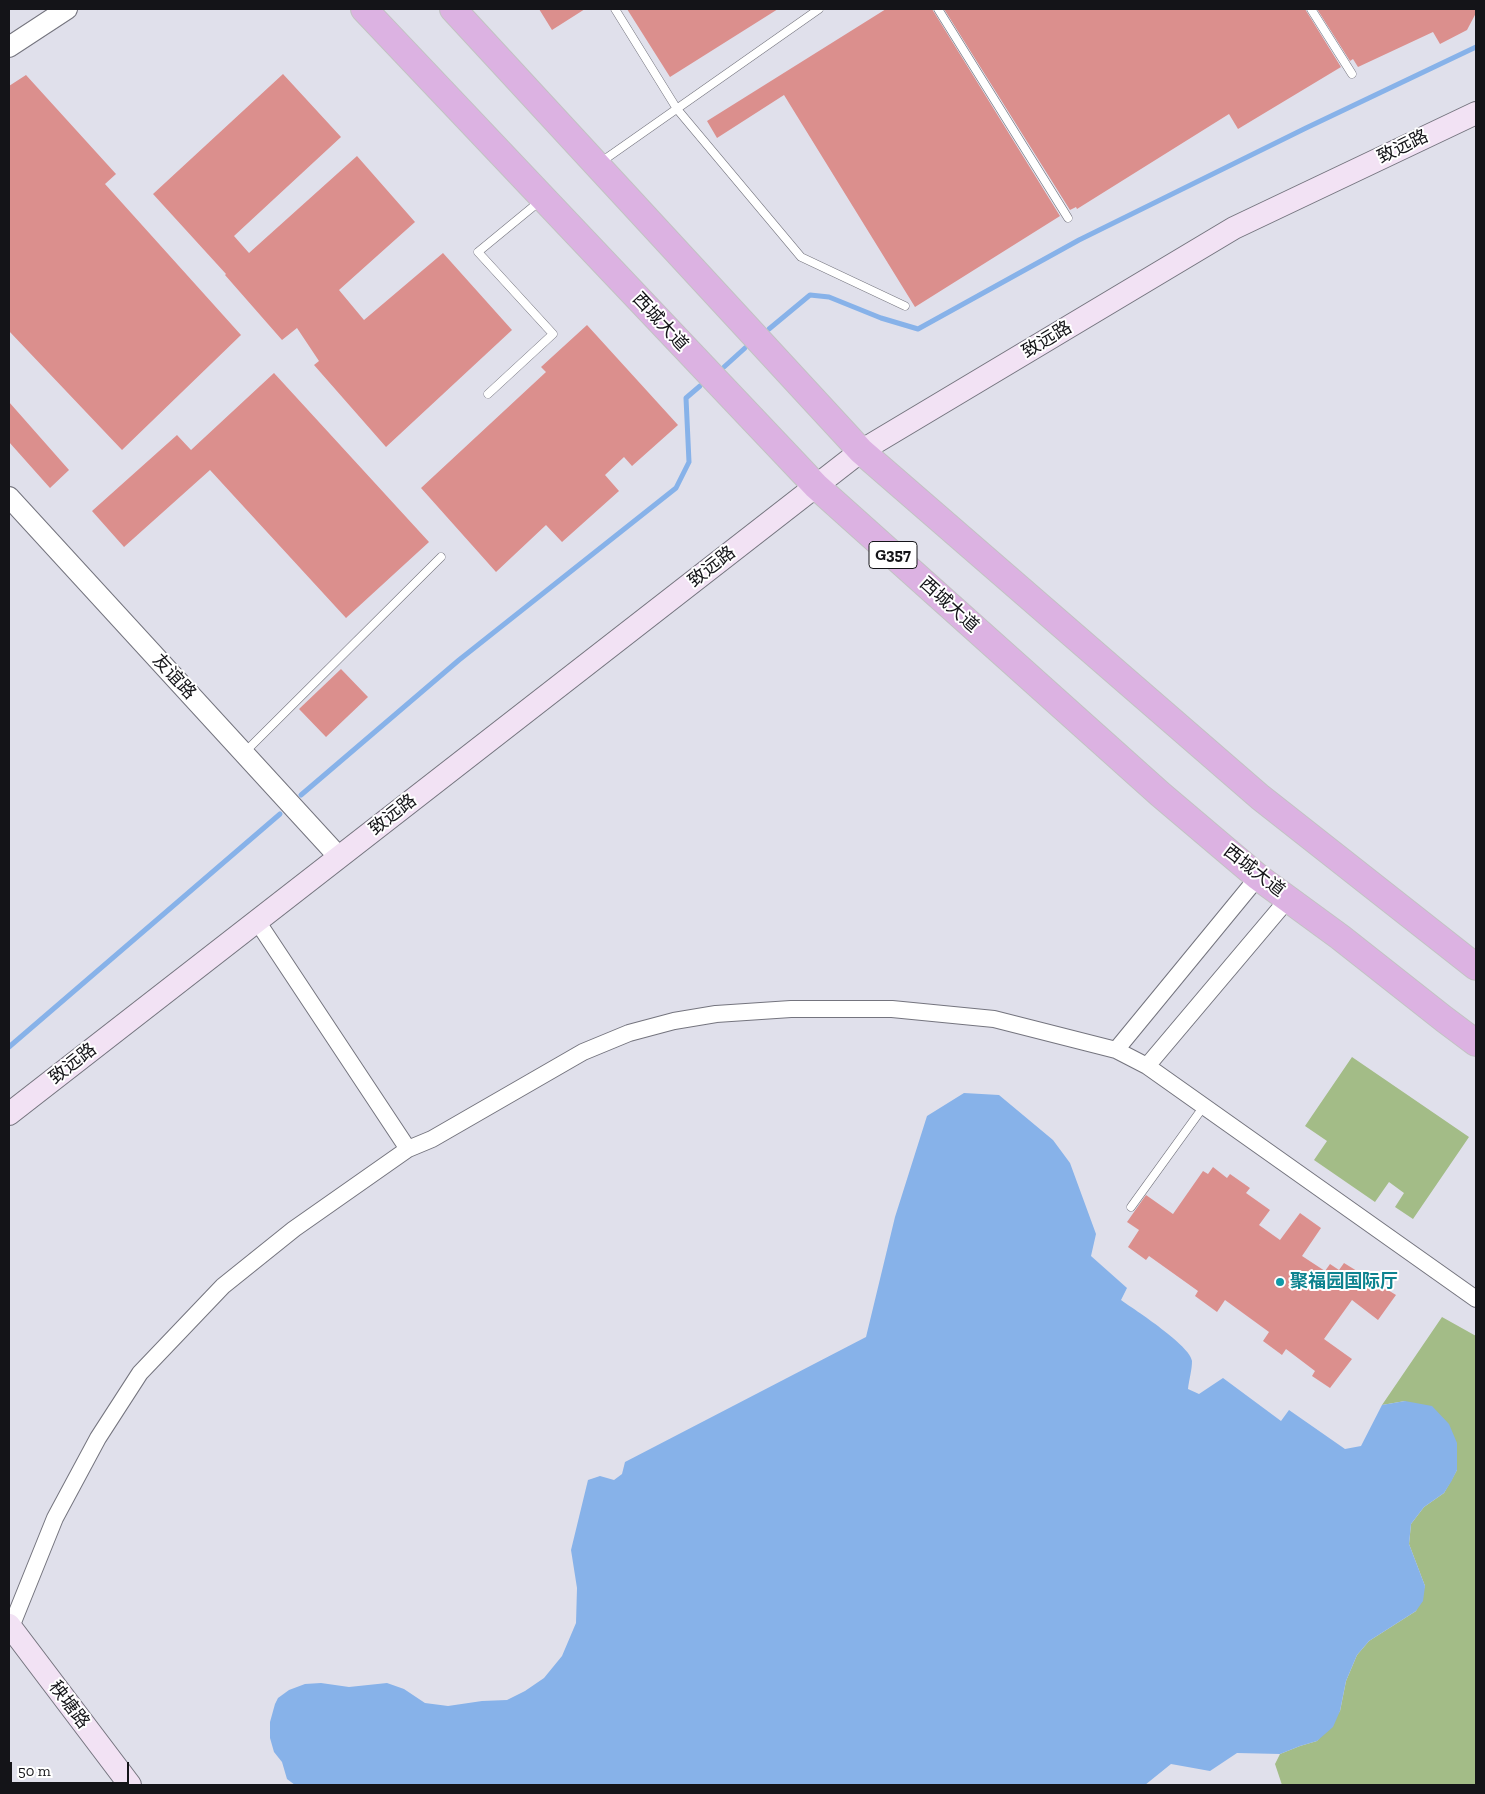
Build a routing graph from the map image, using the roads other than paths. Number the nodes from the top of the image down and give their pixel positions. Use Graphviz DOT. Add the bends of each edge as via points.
graph roads {
  1 [pos="67,9"];
  2 [pos="364,9"];
  3 [pos="454,9"];
  4 [pos="615,9"];
  5 [pos="819,9"];
  6 [pos="938,9"];
  7 [pos="1311,9"];
  8 [pos="9,47"];
  9 [pos="1352,74"];
  10 [pos="677,109"];
  11 [pos="1476,113"];
  12 [pos="597,165"];
  13 [pos="543,199"];
  14 [pos="1068,218"];
  15 [pos="905,306"];
  16 [pos="488,394"];
  17 [pos="861,451"];
  18 [pos="816,486"];
  19 [pos="9,497"];
  20 [pos="441,557"];
  21 [pos="243,753"];
  22 [pos="339,857"];
  23 [pos="1258,876"];
  24 [pos="1288,898"];
  25 [pos="257,921"];
  26 [pos="1476,967"];
  27 [pos="1476,1042"];
  28 [pos="1116,1050"];
  29 [pos="1147,1066"];
  30 [pos="1204,1106"];
  31 [pos="9,1114"];
  32 [pos="408,1149"];
  33 [pos="1131,1206"];
  34 [pos="1476,1299"];
  35 [pos="9,1628"];
  36 [pos="130,1785"];
  1 -- 8 [label="street"];
  2 -- 13 [label="highway, 西城大道 / G357"];
  3 -- 12 [label="highway"];
  4 -- 10 [label="lane"];
  5 -- 10 [label="lane"];
  6 -- 14 [label="lane"];
  7 -- 9 [label="lane"];
  10 -- 12 [label="lane"];
  10 -- 15 [label="lane" via="801,257"];
  11 -- 17 [label="main road, 致远路" via="1234,228"];
  12 -- 17 [label="highway"];
  13 -- 16 [label="lane" via="478,252 553,334"];
  13 -- 18 [label="highway, 西城大道 / G357"];
  17 -- 18 [label="main road, 致远路"];
  17 -- 26 [label="highway" via="1260,797"];
  18 -- 22 [label="main road, 致远路"];
  18 -- 23 [label="highway, 西城大道 / G357" via="1160,794"];
  19 -- 21 [label="street, 友谊路"];
  20 -- 21 [label="lane"];
  21 -- 22 [label="street, 友谊路"];
  22 -- 25 [label="main road, 致远路"];
  23 -- 24 [label="highway, 西城大道 / G357"];
  23 -- 28 [label="street"];
  24 -- 27 [label="highway, 西城大道 / G357"];
  24 -- 29 [label="street"];
  25 -- 31 [label="main road, 致远路"];
  25 -- 32 [label="street"];
  28 -- 29 [label="street"];
  28 -- 32 [label="street" via="994,1019 892,1009 791,1009 716,1014 628,1034 583,1052 432,1139"];
  29 -- 30 [label="street"];
  30 -- 33 [label="lane"];
  30 -- 34 [label="street"];
  32 -- 35 [label="street" via="294,1229 223,1286 140,1373 98,1438 55,1518"];
  35 -- 36 [label="main road, 秧塘路"];
}
